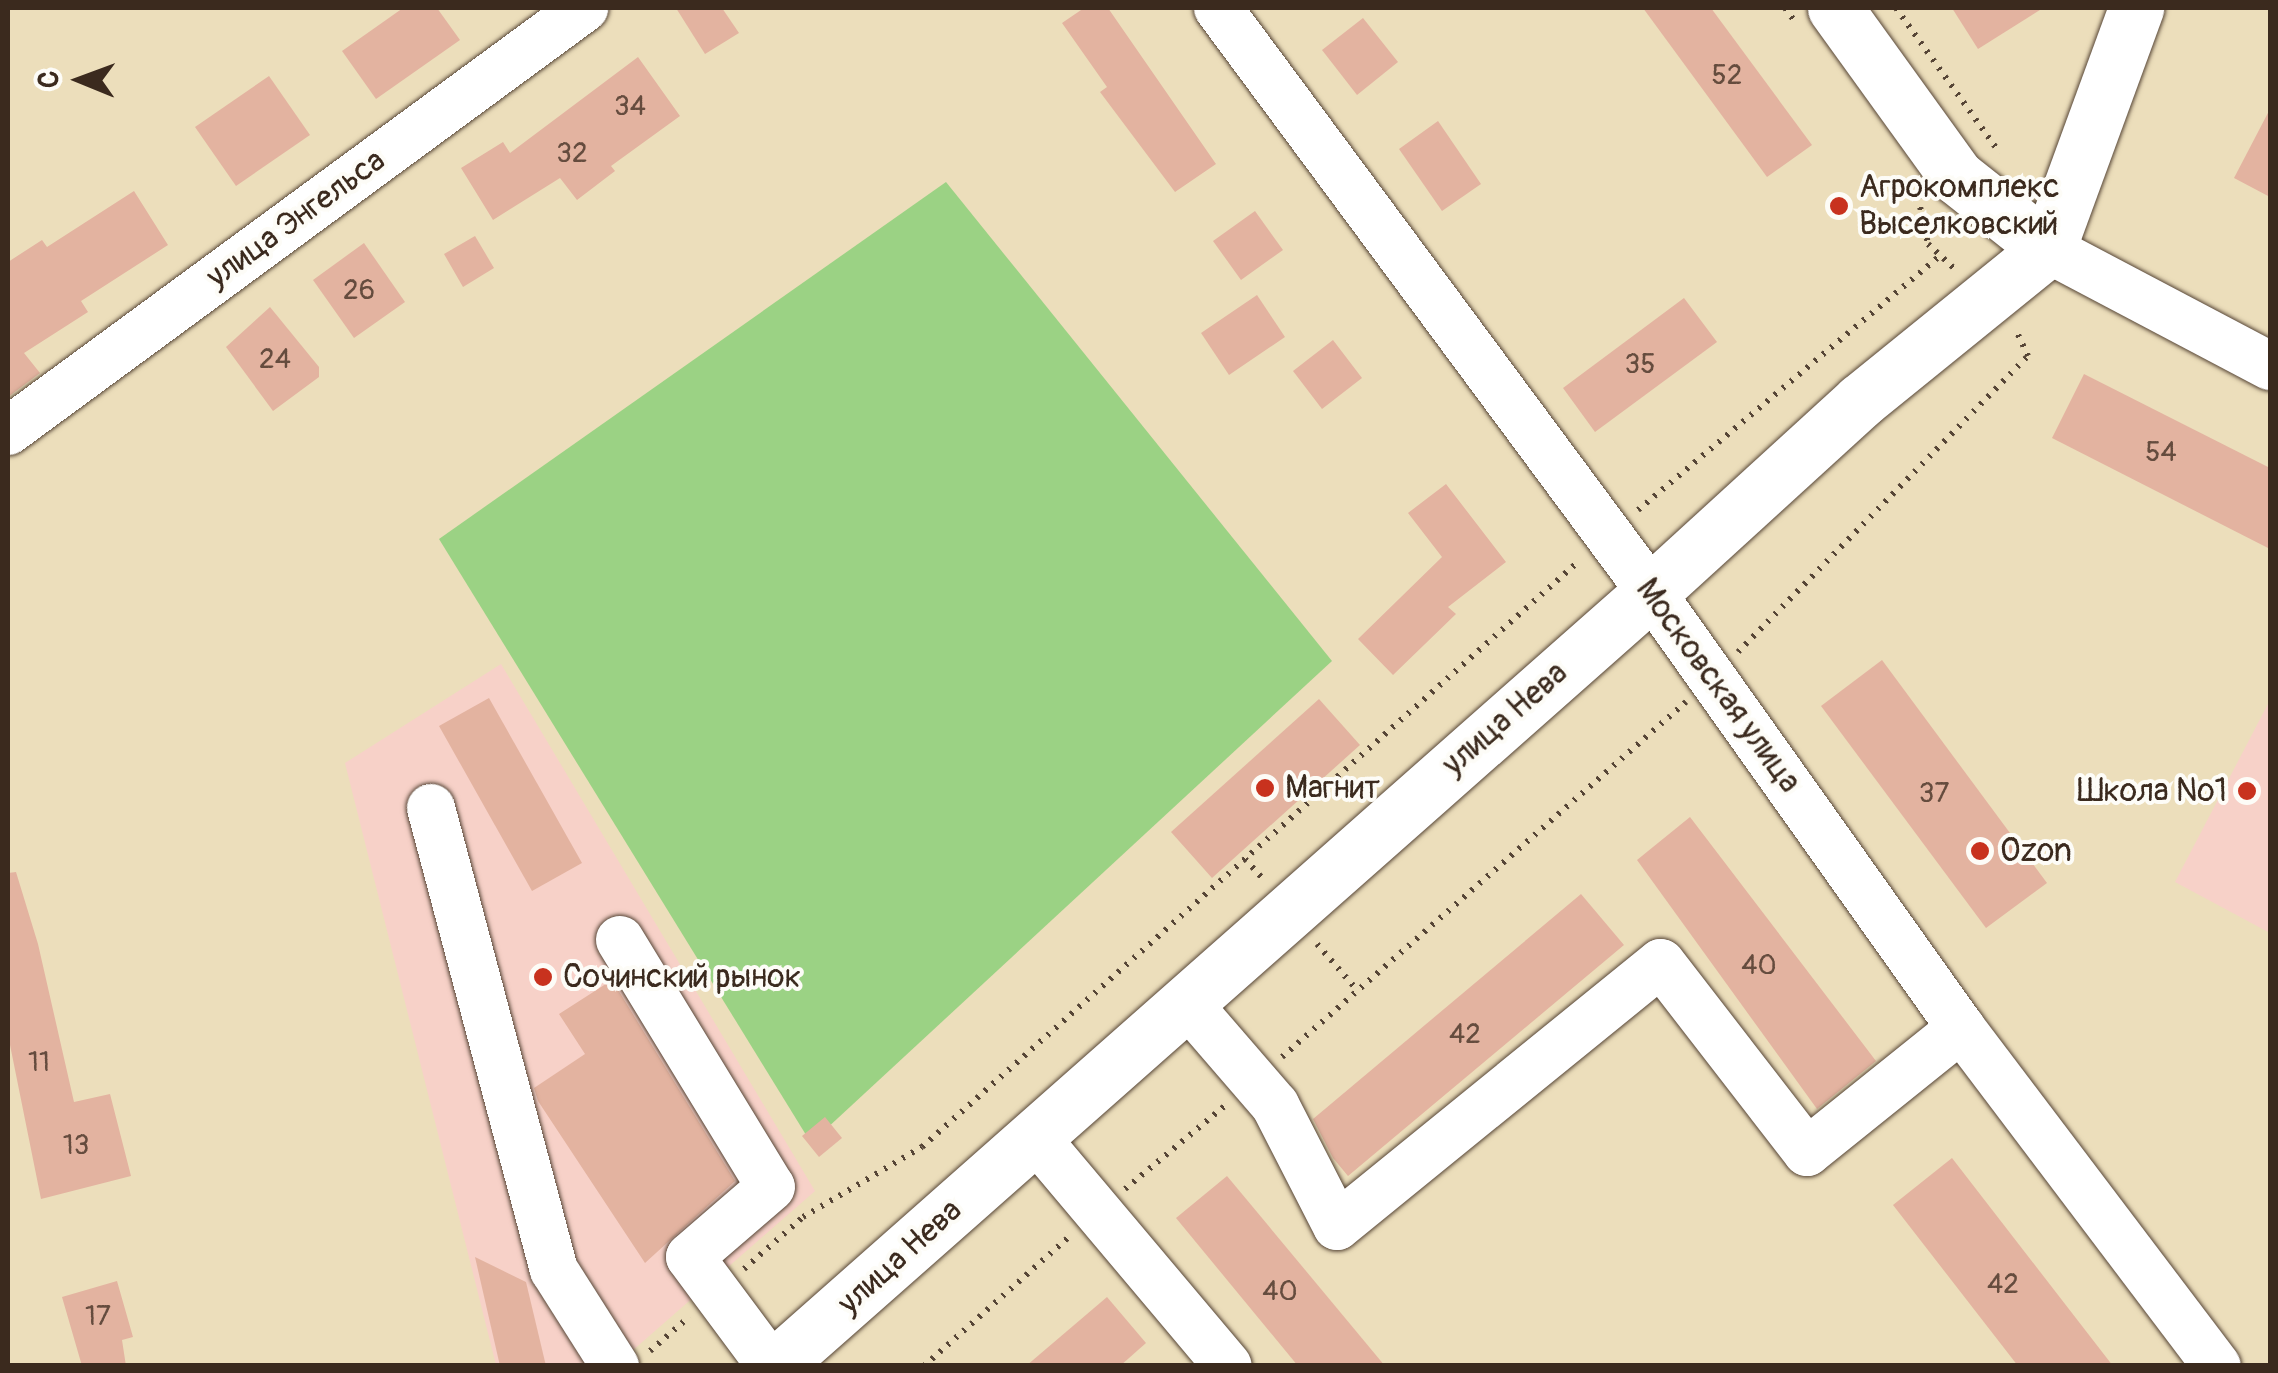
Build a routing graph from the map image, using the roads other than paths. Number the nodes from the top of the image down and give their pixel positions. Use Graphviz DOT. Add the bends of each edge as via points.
graph roads {
  1 [pos="584,8"];
  2 [pos="1218,8"];
  3 [pos="1835,8"];
  4 [pos="2136,8"];
  5 [pos="2048,249"];
  6 [pos="2270,366"];
  7 [pos="8,431"];
  8 [pos="1651,592"];
  9 [pos="431,808"];
  10 [pos="620,940"];
  11 [pos="1186,1002"];
  12 [pos="1961,1028"];
  13 [pos="1035,1136"];
  14 [pos="631,1360"];
  15 [pos="1219,1362"];
  16 [pos="773,1366"];
  17 [pos="2216,1366"];
  1 -- 7 [label="street, улица Энгельса"];
  2 -- 8 [label="street, Московская улица"];
  3 -- 5 [label="main road" via="1956,177"];
  4 -- 5 [label="main road"];
  5 -- 6 [label="street"];
  5 -- 8 [label="main road, улица Нева" via="1860,402"];
  8 -- 11 [label="main road, улица Нева"];
  8 -- 12 [label="street, Московская улица"];
  9 -- 14 [label="street" via="554,1270"];
  10 -- 16 [label="street" via="771,1187 690,1257"];
  11 -- 12 [label="street" via="1274,1106 1336,1226 1661,964 1807,1152"];
  11 -- 13 [label="main road, улица Нева"];
  12 -- 17 [label="street, Московская улица"];
  13 -- 15 [label="street"];
  13 -- 16 [label="main road, улица Нева"];
}
